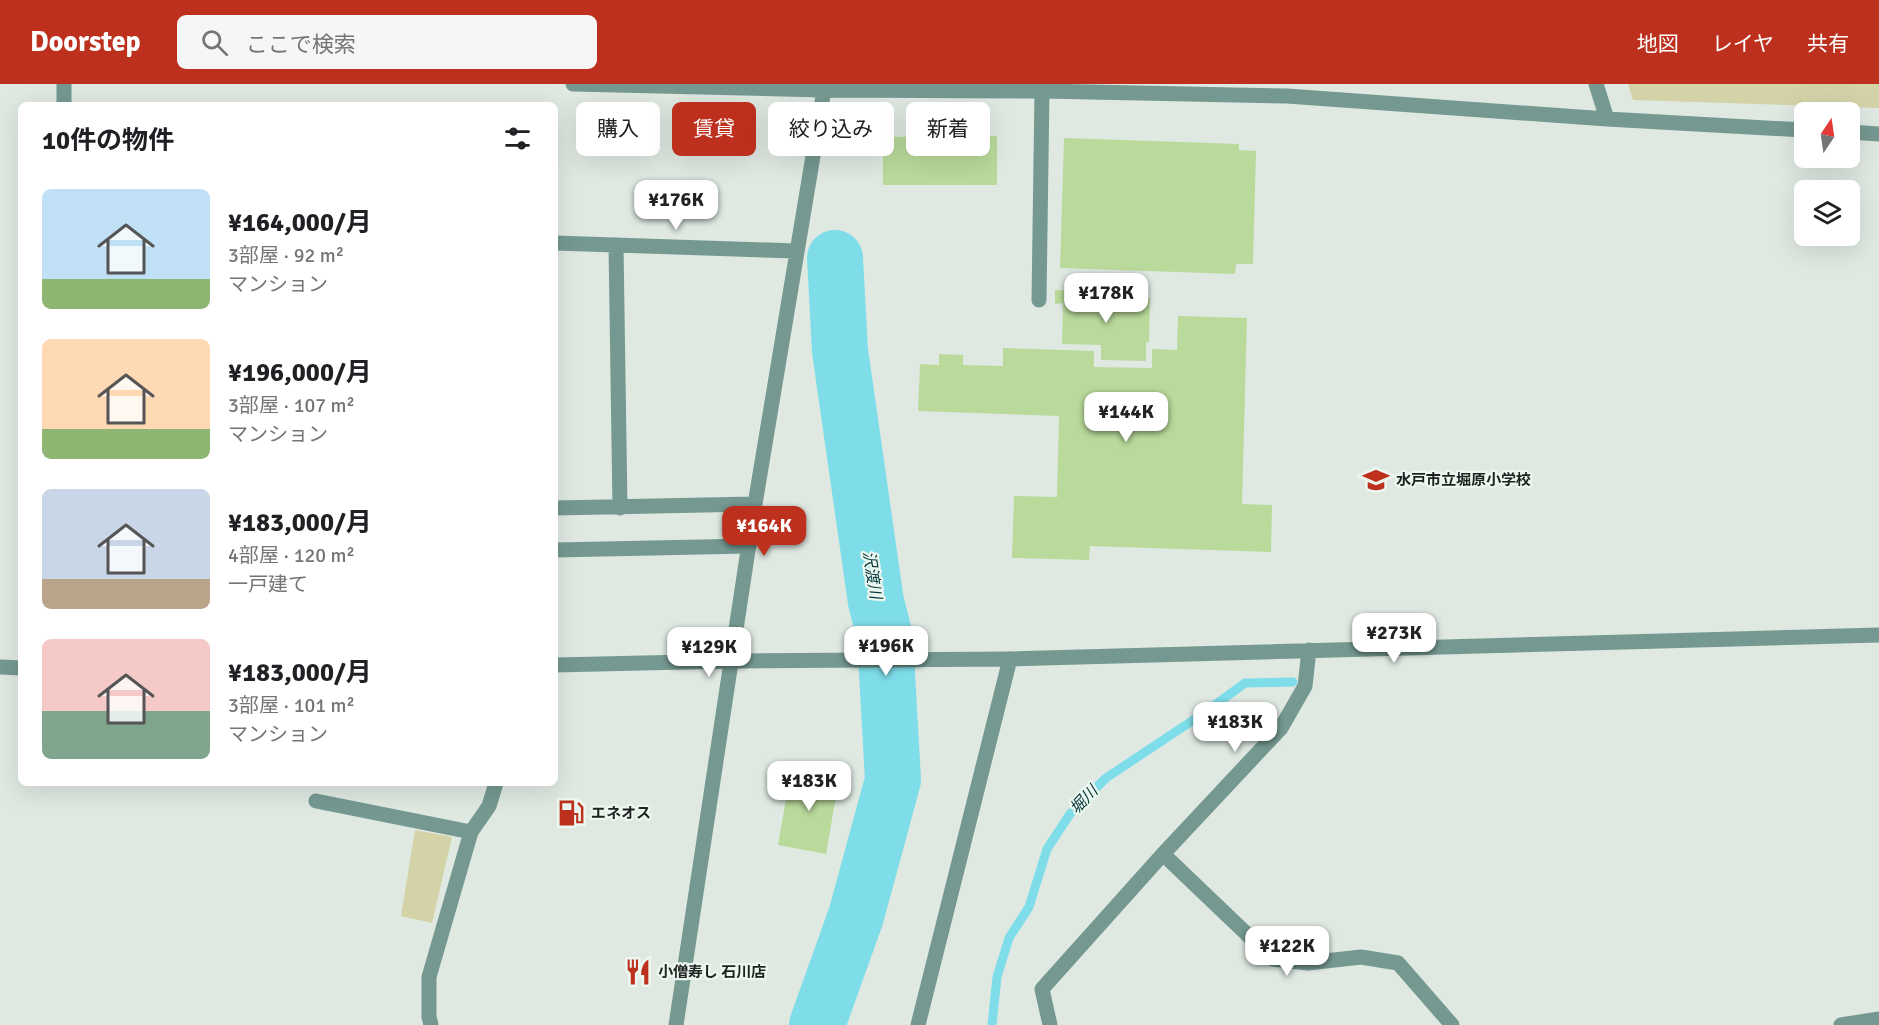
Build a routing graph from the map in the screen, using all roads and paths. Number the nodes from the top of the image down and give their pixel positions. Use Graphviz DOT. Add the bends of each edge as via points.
graph roads {
  1 [pos="64,84"];
  2 [pos="573,84"];
  3 [pos="1596,84"];
  4 [pos="825,87"];
  5 [pos="999,88"];
  6 [pos="1079,88"];
  7 [pos="1042,91"];
  8 [pos="64,102"];
  9 [pos="1606,119"];
  10 [pos="1794,129"];
  11 [pos="1860,133"];
  12 [pos="1879,134"];
  13 [pos="558,243"];
  14 [pos="616,245"];
  15 [pos="796,251"];
  16 [pos="1039,300"];
  17 [pos="755,504"];
  18 [pos="558,508"];
  19 [pos="620,508"];
  20 [pos="749,546"];
  21 [pos="558,550"];
  22 [pos="1879,635"];
  23 [pos="1309,650"];
  24 [pos="1010,659"];
  25 [pos="731,661"];
  26 [pos="558,665"];
  27 [pos="0,667"];
  28 [pos="18,668"];
  29 [pos="495,786"];
  30 [pos="316,801"];
  31 [pos="471,832"];
  32 [pos="1163,854"];
  33 [pos="1879,1019"];
  34 [pos="431,1025"];
  35 [pos="676,1025"];
  36 [pos="918,1025"];
  37 [pos="1050,1025"];
  38 [pos="1452,1025"];
  39 [pos="1841,1025"];
  1 -- 8 [label="street"];
  2 -- 4 [label="street"];
  3 -- 9 [label="street"];
  4 -- 5 [label="street"];
  4 -- 15 [label="street"];
  5 -- 7 [label="street"];
  6 -- 7 [label="street"];
  6 -- 9 [label="street" via="1287,96"];
  7 -- 16 [label="street"];
  9 -- 10 [label="street"];
  11 -- 12 [label="street"];
  13 -- 14 [label="street"];
  14 -- 15 [label="street"];
  14 -- 19 [label="street"];
  15 -- 17 [label="street"];
  17 -- 19 [label="street"];
  17 -- 20 [label="street"];
  18 -- 19 [label="street"];
  20 -- 21 [label="street"];
  20 -- 25 [label="street"];
  22 -- 23 [label="street"];
  23 -- 24 [label="street"];
  23 -- 32 [label="street" via="1305,686 1281,728"];
  24 -- 25 [label="street"];
  24 -- 36 [label="street"];
  25 -- 26 [label="street"];
  25 -- 35 [label="street"];
  27 -- 28 [label="street"];
  29 -- 31 [label="street" via="489,806"];
  30 -- 31 [label="street"];
  31 -- 34 [label="street" via="429,977"];
  32 -- 37 [label="street" via="1042,988"];
  32 -- 38 [label="street" via="1273,959 1308,963 1361,957 1398,963"];
  33 -- 39 [label="street"];
}
